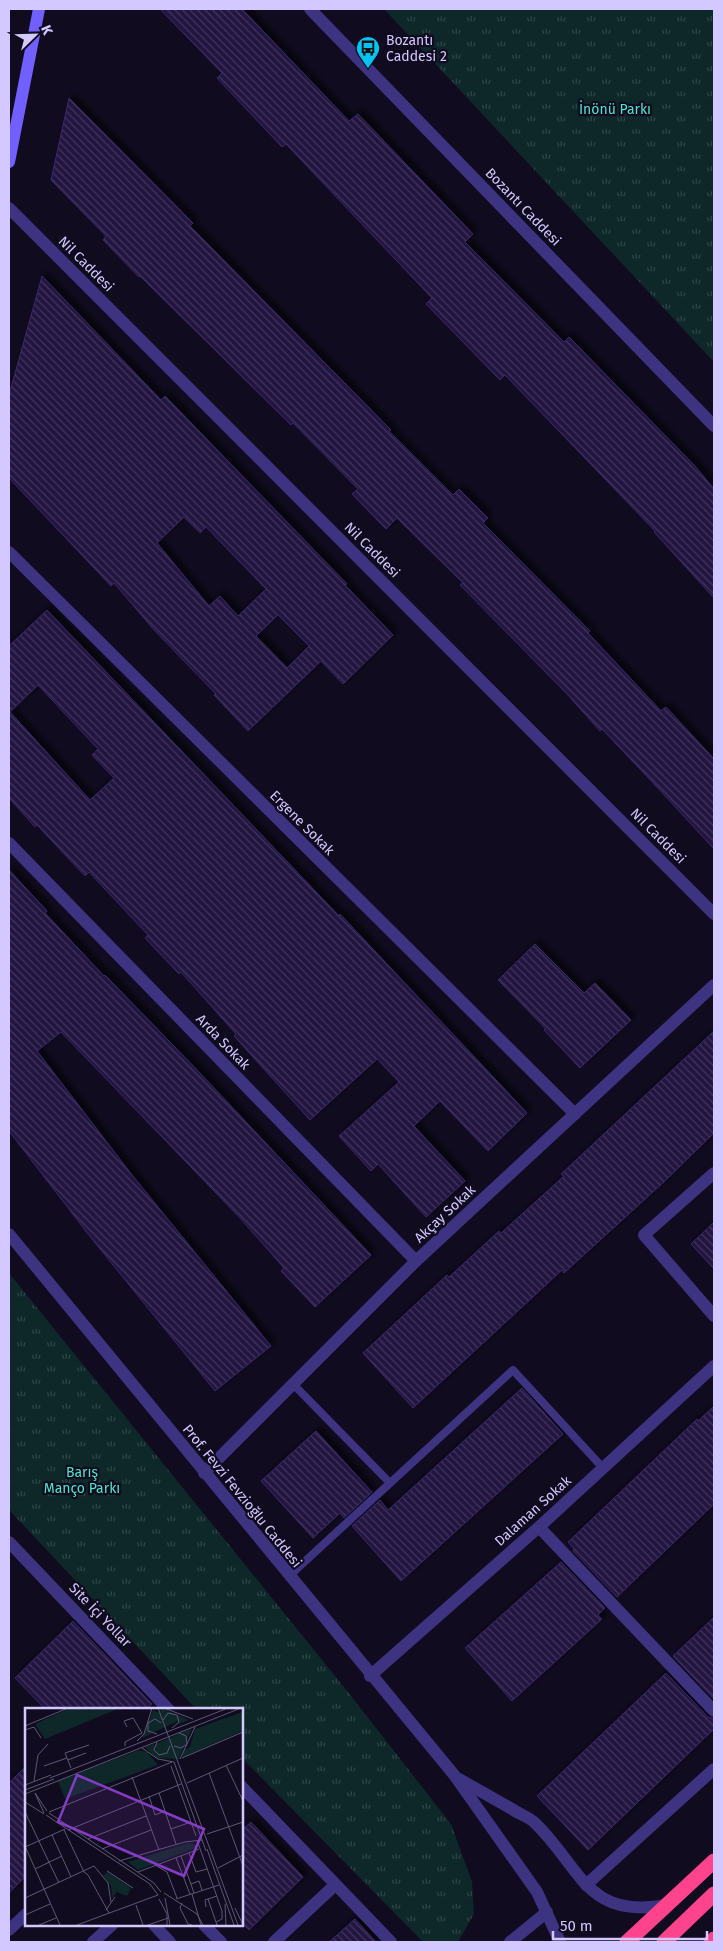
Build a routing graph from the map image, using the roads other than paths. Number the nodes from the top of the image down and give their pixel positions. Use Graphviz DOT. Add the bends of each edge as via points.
graph roads {
  1 [pos="40,9"];
  2 [pos="310,9"];
  3 [pos="9,162"];
  4 [pos="9,208"];
  5 [pos="714,426"];
  6 [pos="9,552"];
  7 [pos="9,843"];
  8 [pos="714,914"];
  9 [pos="714,985"];
  10 [pos="575,1114"];
  11 [pos="714,1173"];
  12 [pos="9,1234"];
  13 [pos="416,1261"];
  14 [pos="714,1316"];
  15 [pos="714,1366"];
  16 [pos="293,1384"];
  17 [pos="603,1468"];
  18 [pos="204,1473"];
  19 [pos="390,1484"];
  20 [pos="539,1527"];
  21 [pos="9,1542"];
  22 [pos="289,1576"];
  23 [pos="370,1676"];
  24 [pos="167,1708"];
  25 [pos="714,1711"];
  26 [pos="714,1769"];
  27 [pos="455,1776"];
  28 [pos="246,1800"];
  29 [pos="714,1861"];
  30 [pos="335,1885"];
  31 [pos="586,1885"];
  32 [pos="713,1895"];
  33 [pos="667,1905"];
  34 [pos="547,1912"];
  35 [pos="25,1915"];
  36 [pos="111,1926"];
  37 [pos="155,1926"];
  38 [pos="205,1926"];
  39 [pos="9,1930"];
  40 [pos="714,1939"];
  41 [pos="93,1942"];
  42 [pos="170,1942"];
  43 [pos="220,1942"];
  44 [pos="274,1942"];
  45 [pos="391,1942"];
  46 [pos="510,1942"];
  47 [pos="560,1942"];
  48 [pos="627,1942"];
  49 [pos="664,1942"];
  50 [pos="711,1942"];
  1 -- 3 [label="street"];
  2 -- 5 [label="street, Bozantı Caddesi"];
  4 -- 8 [label="street, Nil Caddesi"];
  6 -- 10 [label="street, Ergene Sokak"];
  7 -- 13 [label="street, Arda Sokak"];
  9 -- 10 [label="street, Akçay Sokak"];
  10 -- 13 [label="street, Akçay Sokak"];
  11 -- 14 [label="street" via="644,1235"];
  12 -- 18 [label="street, Prof. Fevzi Fevzioğlu Caddesi"];
  13 -- 16 [label="street, Akçay Sokak"];
  15 -- 17 [label="street, Dalaman Sokak"];
  16 -- 18 [label="street, Akçay Sokak"];
  16 -- 19 [label="lane"];
  17 -- 19 [label="lane" via="513,1370"];
  17 -- 20 [label="street, Dalaman Sokak"];
  18 -- 22 [label="street, Prof. Fevzi Fevzioğlu Caddesi"];
  19 -- 22 [label="lane"];
  20 -- 23 [label="street, Dalaman Sokak"];
  20 -- 25 [label="street"];
  21 -- 24 [label="street, Site İçi Yollar"];
  22 -- 23 [label="street, Prof. Fevzi Fevzioğlu Caddesi"];
  23 -- 27 [label="street, Prof. Fevzi Fevzioğlu Caddesi"];
  26 -- 31 [label="street"];
  27 -- 31 [label="street" via="534,1822"];
  27 -- 34 [label="street" via="537,1892"];
  28 -- 30 [label="street"];
  29 -- 33 [label="highway"];
  30 -- 44 [label="street"];
  30 -- 45 [label="street"];
  31 -- 33 [label="street" via="621,1905 644,1908"];
  32 -- 49 [label="highway"];
  33 -- 48 [label="highway"];
  34 -- 46 [label="street"];
  34 -- 47 [label="street"];
  35 -- 39 [label="street"];
  36 -- 41 [label="street"];
  37 -- 42 [label="street"];
  38 -- 43 [label="street"];
  40 -- 50 [label="highway"];
}
